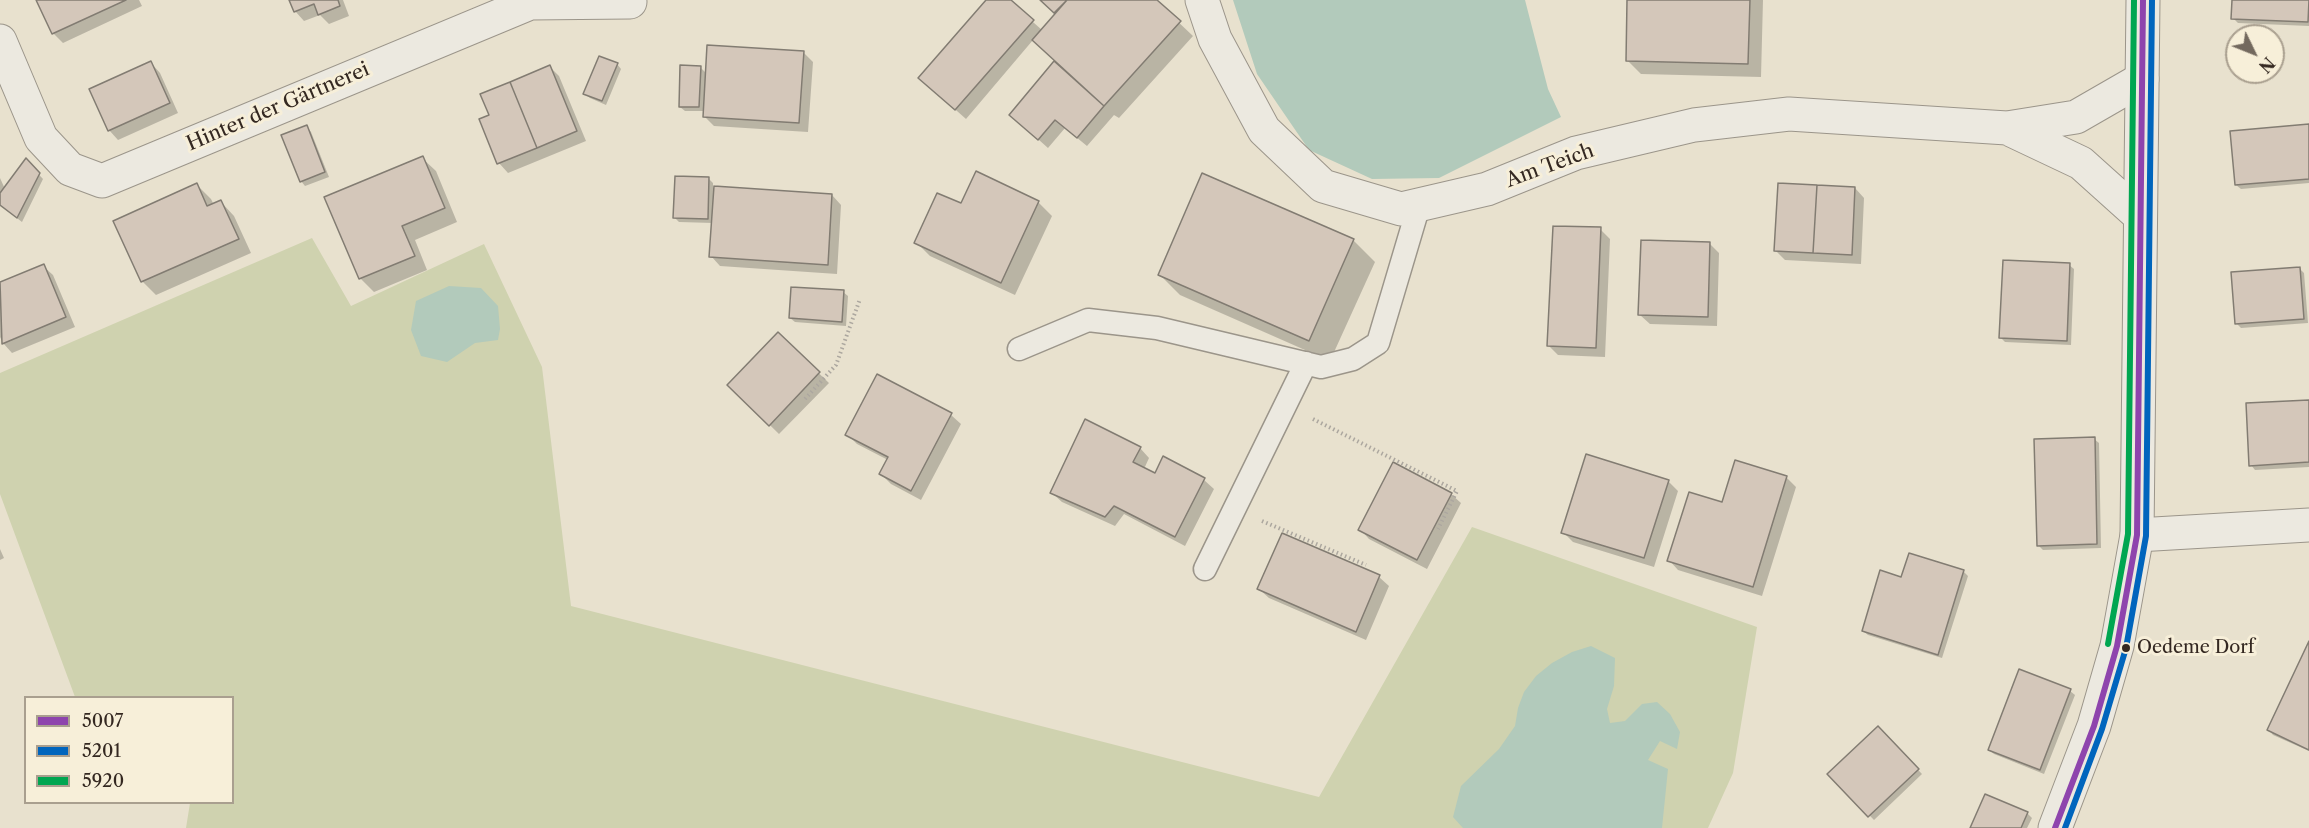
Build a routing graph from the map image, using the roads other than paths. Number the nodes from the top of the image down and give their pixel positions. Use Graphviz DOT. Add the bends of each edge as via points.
graph roads {
  1 [pos="1202,0"];
  2 [pos="2143,0"];
  3 [pos="630,2"];
  4 [pos="0,41"];
  5 [pos="2142,79"];
  6 [pos="2007,128"];
  7 [pos="1419,205"];
  8 [pos="2140,216"];
  9 [pos="1018,349"];
  10 [pos="1306,363"];
  11 [pos="2309,525"];
  12 [pos="2137,535"];
  13 [pos="1205,569"];
  14 [pos="2055,828"];
  1 -- 7 [label="street, Am Teich" via="1215,39 1264,130 1314,178 1323,186 1401,209"];
  2 -- 5 [label="street"];
  3 -- 4 [label="street, Hinter der Gärtnerei" via="530,3 102,181 70,169 41,138"];
  5 -- 6 [label="street, Am Teich" via="2076,117"];
  5 -- 8 [label="street"];
  6 -- 7 [label="street, Am Teich" via="1789,114 1694,124 1576,153 1487,189"];
  6 -- 8 [label="street, Am Teich" via="2081,163"];
  7 -- 10 [label="lane" via="1378,343 1353,359 1321,367"];
  8 -- 12 [label="street"];
  9 -- 10 [label="lane" via="1088,320 1157,328"];
  10 -- 13 [label="lane"];
  11 -- 12 [label="street"];
  12 -- 14 [label="street" via="2117,646 2094,726"];
}
